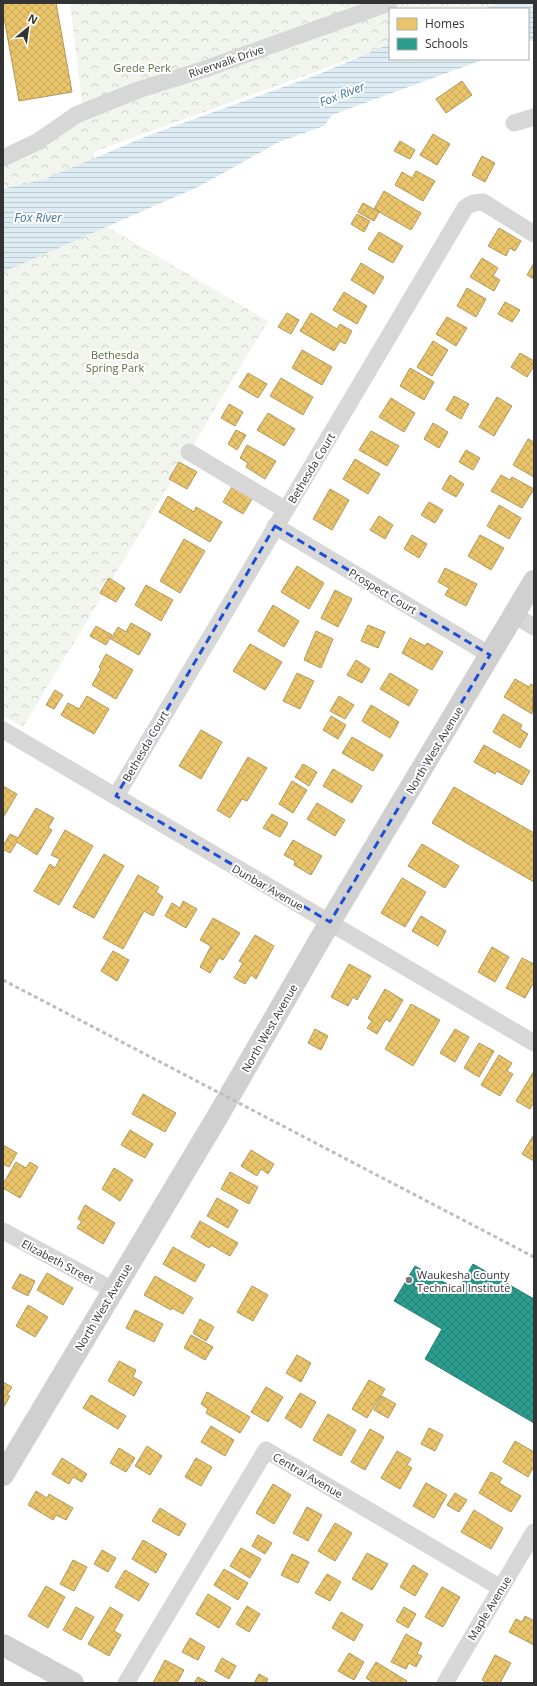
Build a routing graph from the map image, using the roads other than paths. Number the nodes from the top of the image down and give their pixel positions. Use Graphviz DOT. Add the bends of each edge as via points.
graph roads {
  1 [pos="389,3"];
  2 [pos="534,117"];
  3 [pos="514,123"];
  4 [pos="3,158"];
  5 [pos="534,234"];
  6 [pos="189,452"];
  7 [pos="286,510"];
  8 [pos="276,526"];
  9 [pos="534,581"];
  10 [pos="514,615"];
  11 [pos="534,627"];
  12 [pos="490,655"];
  13 [pos="3,730"];
  14 [pos="116,796"];
  15 [pos="330,922"];
  16 [pos="534,1043"];
  17 [pos="3,1231"];
  18 [pos="113,1290"];
  19 [pos="3,1475"];
  20 [pos="534,1532"];
  21 [pos="501,1588"];
  22 [pos="3,1645"];
  23 [pos="73,1683"];
  24 [pos="126,1683"];
  25 [pos="445,1683"];
  1 -- 4 [label="street, Riverwalk Drive" via="76,115 37,142"];
  2 -- 3 [label="street"];
  5 -- 7 [label="street, Bethesda Court" via="483,202 468,205"];
  6 -- 7 [label="street"];
  7 -- 8 [label="street, Bethesda Court"];
  8 -- 12 [label="street, Prospect Court"];
  8 -- 14 [label="street, Bethesda Court"];
  9 -- 10 [label="street, North West Avenue"];
  10 -- 11 [label="street"];
  10 -- 12 [label="street, North West Avenue"];
  12 -- 15 [label="street, North West Avenue"];
  13 -- 14 [label="street, Dunbar Avenue"];
  14 -- 15 [label="street, Dunbar Avenue"];
  15 -- 16 [label="street, Dunbar Avenue"];
  15 -- 18 [label="street, North West Avenue"];
  17 -- 18 [label="street, Elizabeth Street"];
  18 -- 19 [label="street, North West Avenue"];
  20 -- 21 [label="street, Maple Avenue"];
  21 -- 24 [label="street, Central Avenue" via="266,1450"];
  21 -- 25 [label="street, Maple Avenue"];
  22 -- 23 [label="street"];
}
